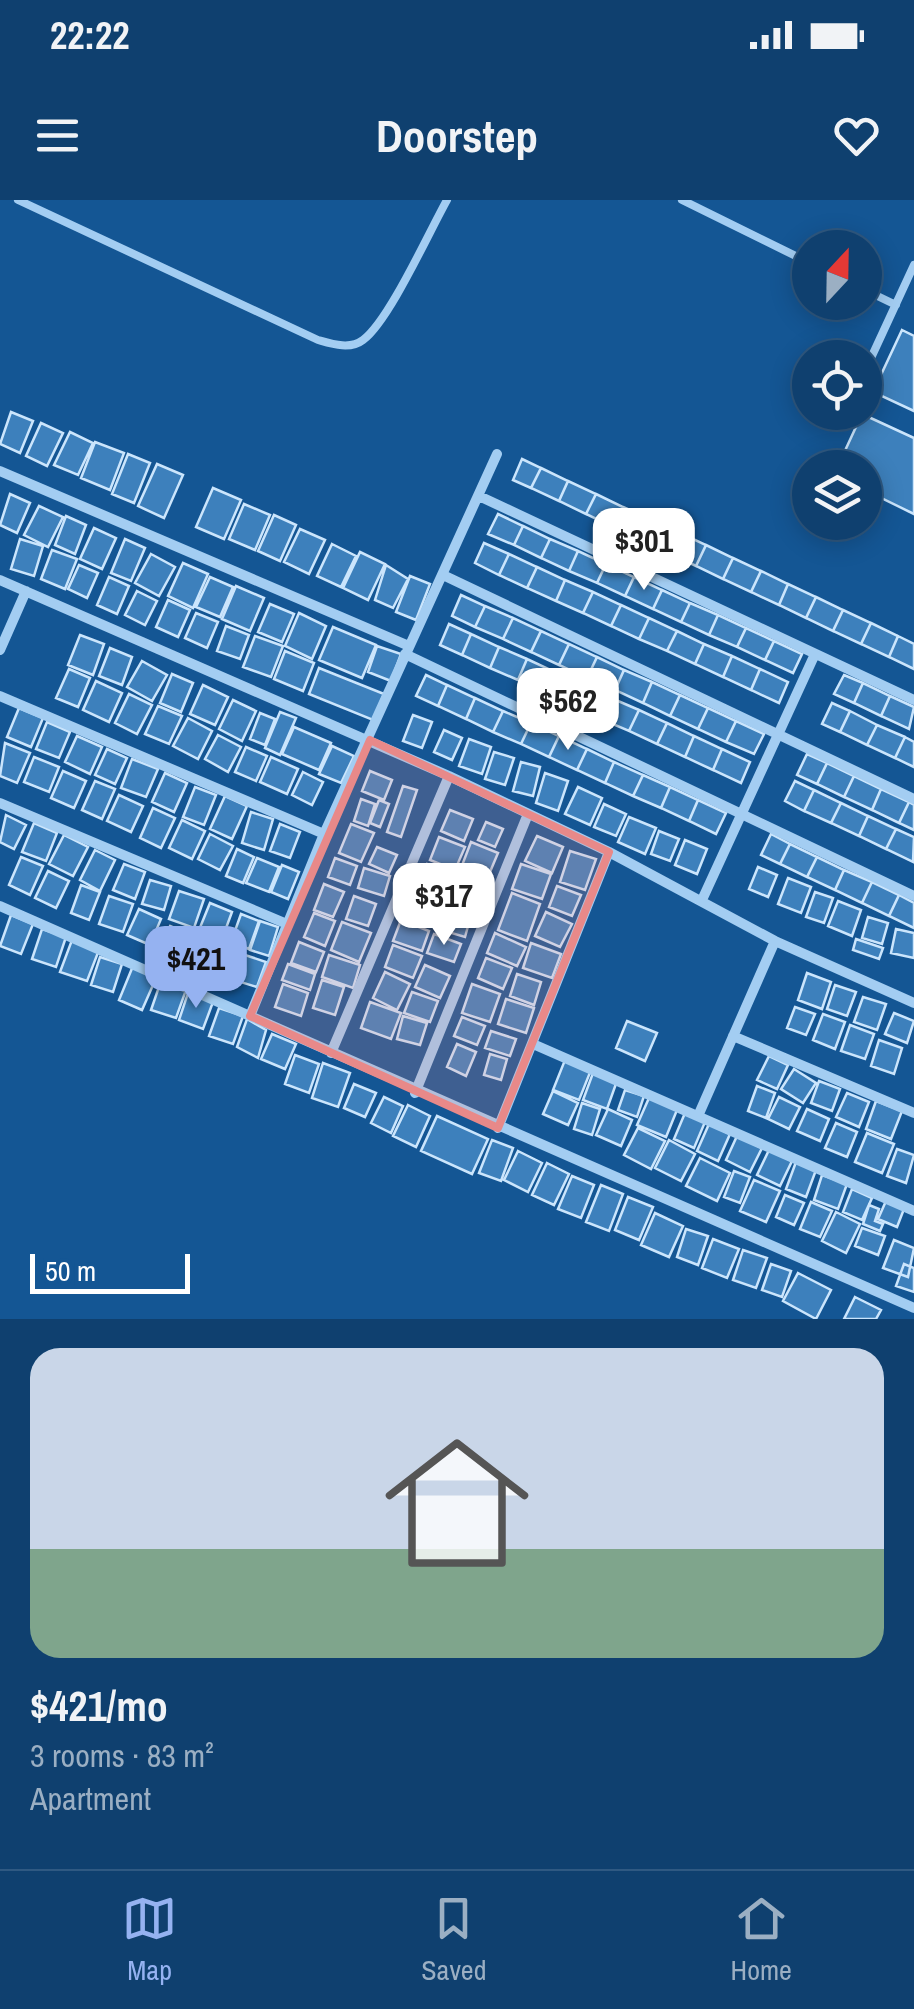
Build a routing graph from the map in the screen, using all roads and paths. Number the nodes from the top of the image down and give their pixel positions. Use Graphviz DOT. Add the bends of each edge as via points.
graph roads {
  1 [pos="18,200"];
  2 [pos="447,200"];
  3 [pos="682,200"];
  4 [pos="792,254"];
  5 [pos="914,265"];
  6 [pos="882,298"];
  7 [pos="896,305"];
  8 [pos="880,340"];
  9 [pos="498,454"];
  10 [pos="0,471"];
  11 [pos="479,496"];
  12 [pos="443,576"];
  13 [pos="0,580"];
  14 [pos="26,591"];
  15 [pos="0,650"];
  16 [pos="407,650"];
  17 [pos="815,654"];
  18 [pos="0,696"];
  19 [pos="914,700"];
  20 [pos="778,735"];
  21 [pos="370,740"];
  22 [pos="449,776"];
  23 [pos="914,799"];
  24 [pos="0,803"];
  25 [pos="528,814"];
  26 [pos="740,814"];
  27 [pos="324,834"];
  28 [pos="609,852"];
  29 [pos="914,896"];
  30 [pos="702,900"];
  31 [pos="0,906"];
  32 [pos="286,924"];
  33 [pos="774,941"];
  34 [pos="914,1003"];
  35 [pos="250,1016"];
  36 [pos="733,1036"];
  37 [pos="532,1044"];
  38 [pos="332,1053"];
  39 [pos="415,1092"];
  40 [pos="914,1113"];
  41 [pos="698,1116"];
  42 [pos="498,1128"];
  43 [pos="914,1211"];
  44 [pos="914,1308"];
  1 -- 2 [label="lane" via="342,346 361,342 377,324"];
  3 -- 4 [label="lane"];
  5 -- 7 [label="lane"];
  6 -- 7 [label="lane"];
  7 -- 8 [label="lane"];
  9 -- 11 [label="street"];
  10 -- 16 [label="street"];
  11 -- 12 [label="street"];
  11 -- 17 [label="street"];
  12 -- 16 [label="street"];
  12 -- 20 [label="street"];
  13 -- 14 [label="street"];
  14 -- 15 [label="street"];
  14 -- 21 [label="street"];
  16 -- 21 [label="street"];
  16 -- 26 [label="street"];
  17 -- 19 [label="street"];
  17 -- 20 [label="street"];
  18 -- 27 [label="street"];
  20 -- 23 [label="street"];
  20 -- 26 [label="street"];
  21 -- 22 [label="street"];
  21 -- 27 [label="street"];
  22 -- 25 [label="street"];
  22 -- 38 [label="street"];
  24 -- 32 [label="street"];
  25 -- 28 [label="street"];
  25 -- 39 [label="street"];
  26 -- 29 [label="street"];
  26 -- 30 [label="street"];
  27 -- 32 [label="street"];
  28 -- 30 [label="street"];
  28 -- 37 [label="street"];
  30 -- 33 [label="street"];
  31 -- 35 [label="street"];
  32 -- 35 [label="street"];
  33 -- 34 [label="street"];
  33 -- 36 [label="street"];
  35 -- 38 [label="street"];
  36 -- 40 [label="street"];
  36 -- 41 [label="street"];
  37 -- 41 [label="street"];
  37 -- 42 [label="street"];
  38 -- 39 [label="street"];
  39 -- 42 [label="street"];
  41 -- 43 [label="street"];
  42 -- 44 [label="street"];
}
